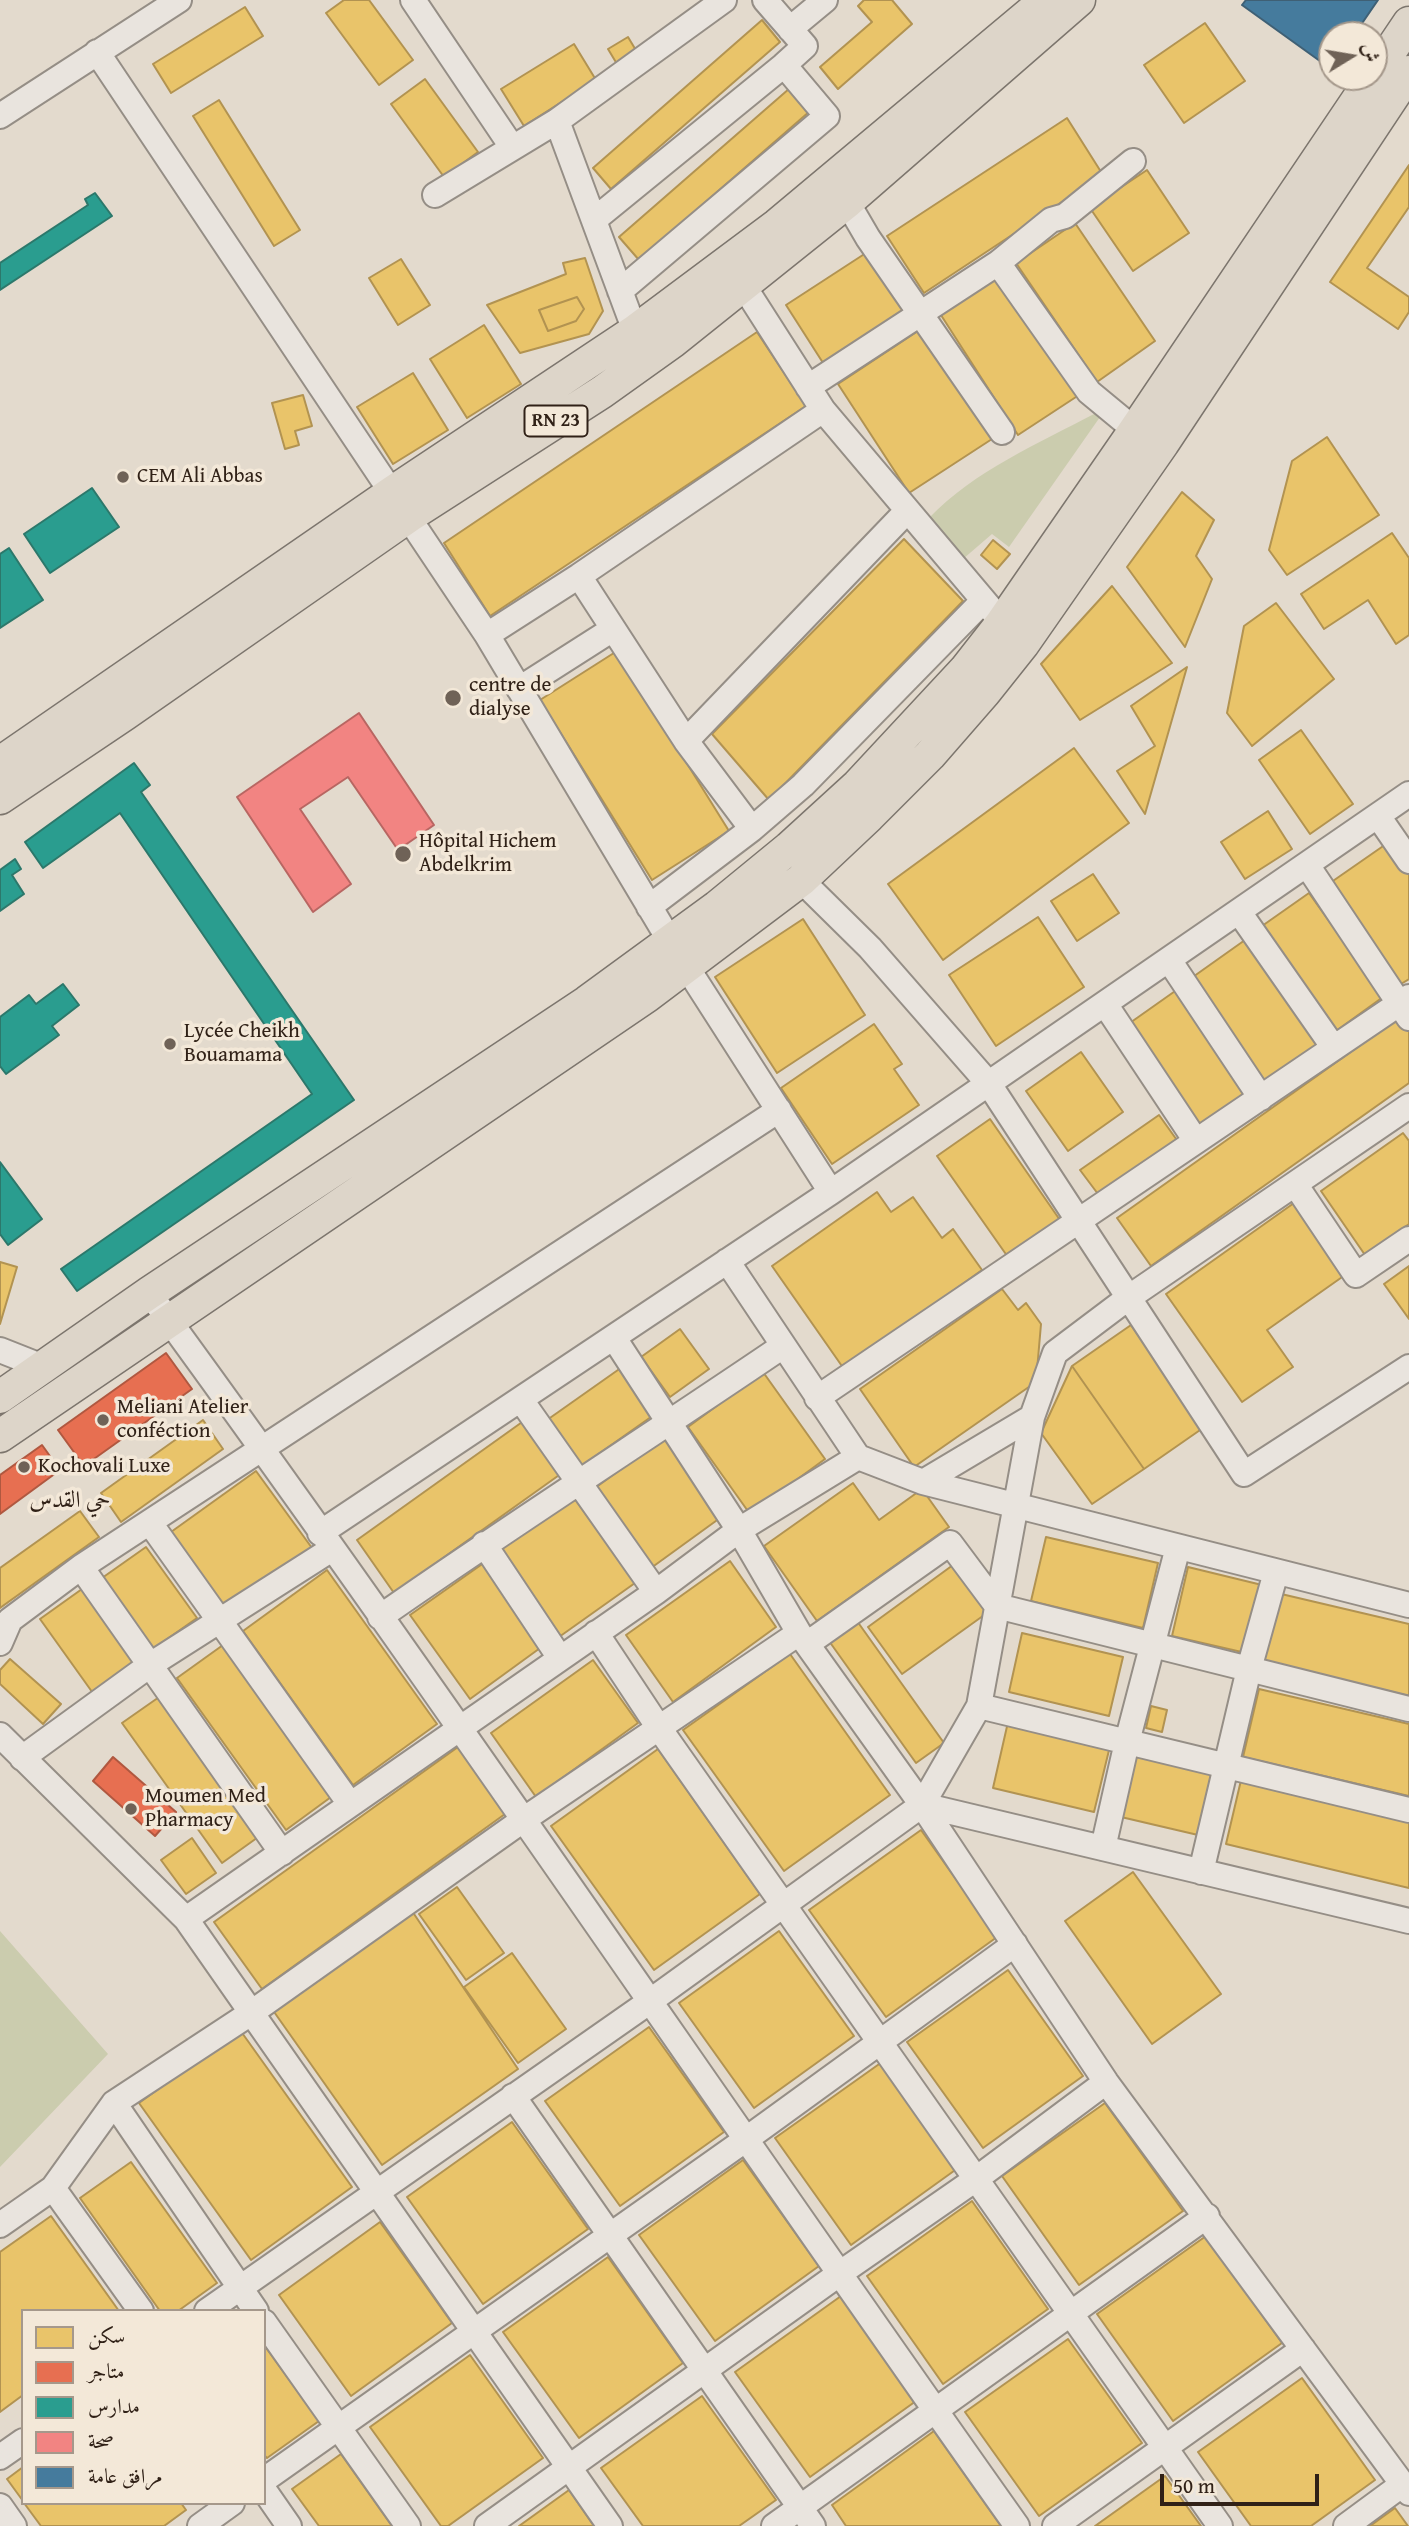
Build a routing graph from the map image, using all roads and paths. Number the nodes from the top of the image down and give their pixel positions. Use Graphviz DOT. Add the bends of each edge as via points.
graph roads {
  1 [pos="179,0"];
  2 [pos="413,0"];
  3 [pos="724,0"];
  4 [pos="765,0"];
  5 [pos="825,0"];
  6 [pos="1046,0"];
  7 [pos="1079,0"];
  8 [pos="1409,23"];
  9 [pos="790,29"];
  10 [pos="97,52"];
  11 [pos="1388,54"];
  12 [pos="784,65"];
  13 [pos="1409,72"];
  14 [pos="1363,91"];
  15 [pos="0,116"];
  16 [pos="557,121"];
  17 [pos="512,147"];
  18 [pos="1133,161"];
  19 [pos="435,195"];
  20 [pos="847,202"];
  21 [pos="594,220"];
  22 [pos="998,263"];
  23 [pos="743,285"];
  24 [pos="620,291"];
  25 [pos="919,313"];
  26 [pos="635,331"];
  27 [pos="808,387"];
  28 [pos="822,410"];
  29 [pos="1135,430"];
  30 [pos="1002,432"];
  31 [pos="401,504"];
  32 [pos="907,510"];
  33 [pos="579,576"];
  34 [pos="1002,623"];
  35 [pos="613,629"];
  36 [pos="487,635"];
  37 [pos="519,689"];
  38 [pos="686,741"];
  39 [pos="0,763"];
  40 [pos="1409,794"];
  41 [pos="0,798"];
  42 [pos="1378,816"];
  43 [pos="752,829"];
  44 [pos="1409,861"];
  45 [pos="1307,865"];
  46 [pos="800,880"];
  47 [pos="649,907"];
  48 [pos="1239,912"];
  49 [pos="670,941"];
  50 [pos="1169,960"];
  51 [pos="687,968"];
  52 [pos="1105,1004"];
  53 [pos="1406,1006"];
  54 [pos="1334,1048"];
  55 [pos="989,1084"];
  56 [pos="1261,1098"];
  57 [pos="1409,1106"];
  58 [pos="779,1110"];
  59 [pos="1196,1141"];
  60 [pos="1295,1184"];
  61 [pos="831,1192"];
  62 [pos="1079,1222"];
  63 [pos="1409,1238"];
  64 [pos="727,1261"];
  65 [pos="149,1293"];
  66 [pos="1128,1298"];
  67 [pos="169,1321"];
  68 [pos="614,1338"];
  69 [pos="783,1346"];
  70 [pos="0,1350"];
  71 [pos="43,1367"];
  72 [pos="1409,1367"];
  73 [pos="0,1397"];
  74 [pos="817,1398"];
  75 [pos="522,1400"];
  76 [pos="1032,1418"];
  77 [pos="671,1423"];
  78 [pos="0,1436"];
  79 [pos="261,1450"];
  80 [pos="858,1457"];
  81 [pos="577,1482"];
  82 [pos="923,1482"];
  83 [pos="1015,1506"];
  84 [pos="150,1523"];
  85 [pos="740,1531"];
  86 [pos="326,1541"];
  87 [pos="484,1544"];
  88 [pos="1178,1547"];
  89 [pos="81,1567"];
  90 [pos="1276,1572"];
  91 [pos="656,1592"];
  92 [pos="1409,1605"];
  93 [pos="997,1606"];
  94 [pos="380,1617"];
  95 [pos="220,1620"];
  96 [pos="596,1633"];
  97 [pos="803,1638"];
  98 [pos="0,1643"];
  99 [pos="1153,1646"];
  100 [pos="560,1658"];
  101 [pos="150,1665"];
  102 [pos="1249,1669"];
  103 [pos="979,1706"];
  104 [pos="1409,1710"];
  105 [pos="460,1728"];
  106 [pos="659,1728"];
  107 [pos="0,1735"];
  108 [pos="1127,1742"];
  109 [pos="22,1758"];
  110 [pos="1226,1766"];
  111 [pos="350,1804"];
  112 [pos="922,1805"];
  113 [pos="1409,1810"];
  114 [pos="523,1820"];
  115 [pos="1103,1848"];
  116 [pos="282,1853"];
  117 [pos="1201,1871"];
  118 [pos="784,1905"];
  119 [pos="186,1919"];
  120 [pos="1409,1921"];
  121 [pos="1015,1944"];
  122 [pos="649,2002"];
  123 [pos="251,2012"];
  124 [pos="880,2042"];
  125 [pos="1106,2082"];
  126 [pos="513,2096"];
  127 [pos="114,2103"];
  128 [pos="745,2140"];
  129 [pos="976,2179"];
  130 [pos="53,2188"];
  131 [pos="375,2193"];
  132 [pos="1207,2216"];
  133 [pos="0,2225"];
  134 [pos="610,2236"];
  135 [pos="839,2274"];
  136 [pos="240,2288"];
  137 [pos="140,2309"];
  138 [pos="210,2309"];
  139 [pos="255,2309"];
  140 [pos="1071,2314"];
  141 [pos="266,2325"];
  142 [pos="473,2332"];
  143 [pos="1303,2348"];
  144 [pos="704,2370"];
  145 [pos="935,2411"];
  146 [pos="339,2430"];
  147 [pos="21,2442"];
  148 [pos="1165,2448"];
  149 [pos="0,2457"];
  150 [pos="569,2468"];
  151 [pos="266,2479"];
  152 [pos="1406,2489"];
  153 [pos="266,2493"];
  154 [pos="0,2506"];
  155 [pos="807,2517"];
  156 [pos="14,2526"];
  157 [pos="289,2526"];
  158 [pos="408,2526"];
  159 [pos="487,2526"];
  160 [pos="610,2526"];
  161 [pos="774,2526"];
  162 [pos="1017,2526"];
  163 [pos="1055,2526"];
  164 [pos="1220,2526"];
  165 [pos="1346,2526"];
  1 -- 10 [label="street"];
  2 -- 17 [label="street"];
  3 -- 16 [label="street"];
  4 -- 9 [label="street"];
  5 -- 9 [label="street"];
  6 -- 26 [label="main road, RN 23" via="776,225"];
  7 -- 20 [label="main road, RN 23"];
  8 -- 11 [label="main road"];
  9 -- 12 [label="street" via="805,46"];
  10 -- 15 [label="street"];
  10 -- 31 [label="street"];
  12 -- 21 [label="street"];
  12 -- 24 [label="street" via="827,116"];
  13 -- 34 [label="main road" via="1163,443"];
  14 -- 29 [label="main road"];
  16 -- 17 [label="street"];
  16 -- 21 [label="street"];
  17 -- 19 [label="street"];
  18 -- 22 [label="street"];
  20 -- 23 [label="main road, RN 23"];
  20 -- 25 [label="street"];
  21 -- 24 [label="street"];
  22 -- 25 [label="street"];
  22 -- 29 [label="street" via="1089,392"];
  23 -- 27 [label="street"];
  23 -- 31 [label="main road, RN 23" via="602,392"];
  24 -- 26 [label="street"];
  25 -- 27 [label="street"];
  25 -- 30 [label="street"];
  26 -- 31 [label="main road, RN 23"];
  27 -- 28 [label="street"];
  28 -- 32 [label="street"];
  28 -- 33 [label="street"];
  29 -- 34 [label="main road"];
  31 -- 36 [label="street"];
  31 -- 39 [label="main road, RN 23"];
  31 -- 41 [label="main road, RN 23" via="125,714"];
  32 -- 34 [label="street"];
  32 -- 38 [label="street"];
  33 -- 35 [label="street"];
  33 -- 36 [label="street"];
  34 -- 43 [label="street" via="856,733"];
  34 -- 46 [label="main road" via="984,693 930,755"];
  34 -- 49 [label="main road" via="965,670 858,785 789,848"];
  35 -- 37 [label="street"];
  35 -- 38 [label="street"];
  36 -- 37 [label="street"];
  37 -- 47 [label="street"];
  38 -- 43 [label="street"];
  40 -- 42 [label="street"];
  42 -- 44 [label="street"];
  42 -- 45 [label="street"];
  43 -- 47 [label="street"];
  45 -- 48 [label="street"];
  45 -- 53 [label="street"];
  46 -- 51 [label="main road"];
  46 -- 55 [label="street" via="870,948"];
  47 -- 49 [label="street"];
  48 -- 50 [label="street"];
  48 -- 54 [label="street"];
  49 -- 51 [label="street"];
  49 -- 65 [label="main road" via="587,1002"];
  50 -- 52 [label="street"];
  50 -- 56 [label="street"];
  51 -- 58 [label="street"];
  51 -- 67 [label="main road"];
  52 -- 55 [label="street"];
  52 -- 59 [label="street"];
  53 -- 54 [label="street"];
  54 -- 56 [label="street"];
  55 -- 61 [label="street"];
  55 -- 62 [label="street"];
  56 -- 59 [label="street"];
  57 -- 60 [label="street"];
  58 -- 61 [label="street"];
  58 -- 79 [label="street"];
  59 -- 62 [label="street"];
  60 -- 63 [label="street" via="1356,1275"];
  60 -- 66 [label="street"];
  61 -- 64 [label="street"];
  62 -- 66 [label="street"];
  62 -- 74 [label="street"];
  64 -- 68 [label="street"];
  64 -- 69 [label="street"];
  65 -- 67 [label="street"];
  65 -- 71 [label="main road"];
  66 -- 72 [label="street" via="1244,1474"];
  66 -- 76 [label="street" via="1055,1353"];
  67 -- 78 [label="main road"];
  67 -- 79 [label="street"];
  68 -- 75 [label="street"];
  68 -- 77 [label="street"];
  69 -- 74 [label="street"];
  69 -- 77 [label="street"];
  70 -- 71 [label="street"];
  71 -- 73 [label="main road"];
  74 -- 80 [label="street"];
  75 -- 81 [label="street"];
  75 -- 86 [label="street"];
  76 -- 82 [label="street"];
  76 -- 83 [label="street"];
  77 -- 81 [label="street"];
  77 -- 85 [label="street"];
  79 -- 84 [label="street"];
  79 -- 86 [label="street"];
  80 -- 82 [label="street"];
  80 -- 85 [label="street"];
  81 -- 87 [label="street"];
  81 -- 91 [label="street"];
  82 -- 83 [label="street"];
  83 -- 88 [label="street"];
  83 -- 93 [label="street"];
  84 -- 89 [label="street"];
  84 -- 95 [label="street"];
  85 -- 91 [label="street"];
  85 -- 97 [label="street"];
  86 -- 94 [label="street"];
  86 -- 95 [label="street"];
  87 -- 94 [label="street"];
  87 -- 100 [label="street"];
  88 -- 90 [label="street"];
  88 -- 99 [label="street"];
  89 -- 98 [label="street" via="10,1620"];
  89 -- 101 [label="street"];
  90 -- 92 [label="street"];
  90 -- 102 [label="street"];
  91 -- 96 [label="street"];
  93 -- 97 [label="street" via="950,1543"];
  93 -- 99 [label="street"];
  93 -- 103 [label="street"];
  94 -- 105 [label="street"];
  95 -- 101 [label="street"];
  95 -- 111 [label="street"];
  96 -- 100 [label="street"];
  96 -- 106 [label="street"];
  97 -- 106 [label="street"];
  97 -- 112 [label="street"];
  99 -- 102 [label="street"];
  99 -- 108 [label="street"];
  100 -- 105 [label="street"];
  101 -- 109 [label="street"];
  101 -- 116 [label="street"];
  102 -- 104 [label="street"];
  102 -- 110 [label="street"];
  103 -- 108 [label="street"];
  103 -- 112 [label="street"];
  105 -- 111 [label="street"];
  105 -- 114 [label="street"];
  106 -- 114 [label="street"];
  106 -- 118 [label="street"];
  107 -- 109 [label="street"];
  108 -- 110 [label="street"];
  108 -- 115 [label="street"];
  109 -- 119 [label="street"];
  110 -- 113 [label="street"];
  110 -- 117 [label="street"];
  111 -- 116 [label="street"];
  112 -- 115 [label="street"];
  112 -- 118 [label="street"];
  112 -- 121 [label="street"];
  114 -- 122 [label="street"];
  114 -- 123 [label="street"];
  115 -- 117 [label="street"];
  116 -- 119 [label="street"];
  117 -- 120 [label="street"];
  118 -- 122 [label="street"];
  118 -- 124 [label="street"];
  119 -- 123 [label="street"];
  121 -- 124 [label="street"];
  121 -- 125 [label="street"];
  122 -- 126 [label="street"];
  122 -- 128 [label="street"];
  123 -- 127 [label="street"];
  123 -- 131 [label="street"];
  124 -- 128 [label="street"];
  124 -- 129 [label="street"];
  125 -- 129 [label="street"];
  125 -- 132 [label="street"];
  126 -- 131 [label="street"];
  126 -- 134 [label="street"];
  127 -- 130 [label="street"];
  127 -- 136 [label="street"];
  128 -- 134 [label="street"];
  128 -- 135 [label="street"];
  129 -- 135 [label="street"];
  129 -- 140 [label="street"];
  130 -- 133 [label="street"];
  130 -- 137 [label="street"];
  131 -- 136 [label="street"];
  131 -- 142 [label="street"];
  132 -- 140 [label="street"];
  132 -- 143 [label="street"];
  134 -- 142 [label="street"];
  134 -- 144 [label="street"];
  135 -- 144 [label="street"];
  135 -- 145 [label="street"];
  136 -- 138 [label="street"];
  136 -- 139 [label="street"];
  140 -- 145 [label="street"];
  140 -- 148 [label="street"];
  141 -- 146 [label="street"];
  142 -- 146 [label="street"];
  142 -- 150 [label="street"];
  143 -- 148 [label="street"];
  143 -- 152 [label="street"];
  144 -- 150 [label="street"];
  144 -- 155 [label="street"];
  145 -- 155 [label="street"];
  145 -- 162 [label="street"];
  146 -- 151 [label="street"];
  146 -- 158 [label="street"];
  147 -- 149 [label="street"];
  148 -- 163 [label="street"];
  148 -- 164 [label="street"];
  150 -- 159 [label="street"];
  150 -- 160 [label="street"];
  152 -- 165 [label="street"];
  153 -- 157 [label="street"];
  154 -- 156 [label="street"];
  155 -- 161 [label="street"];
}
